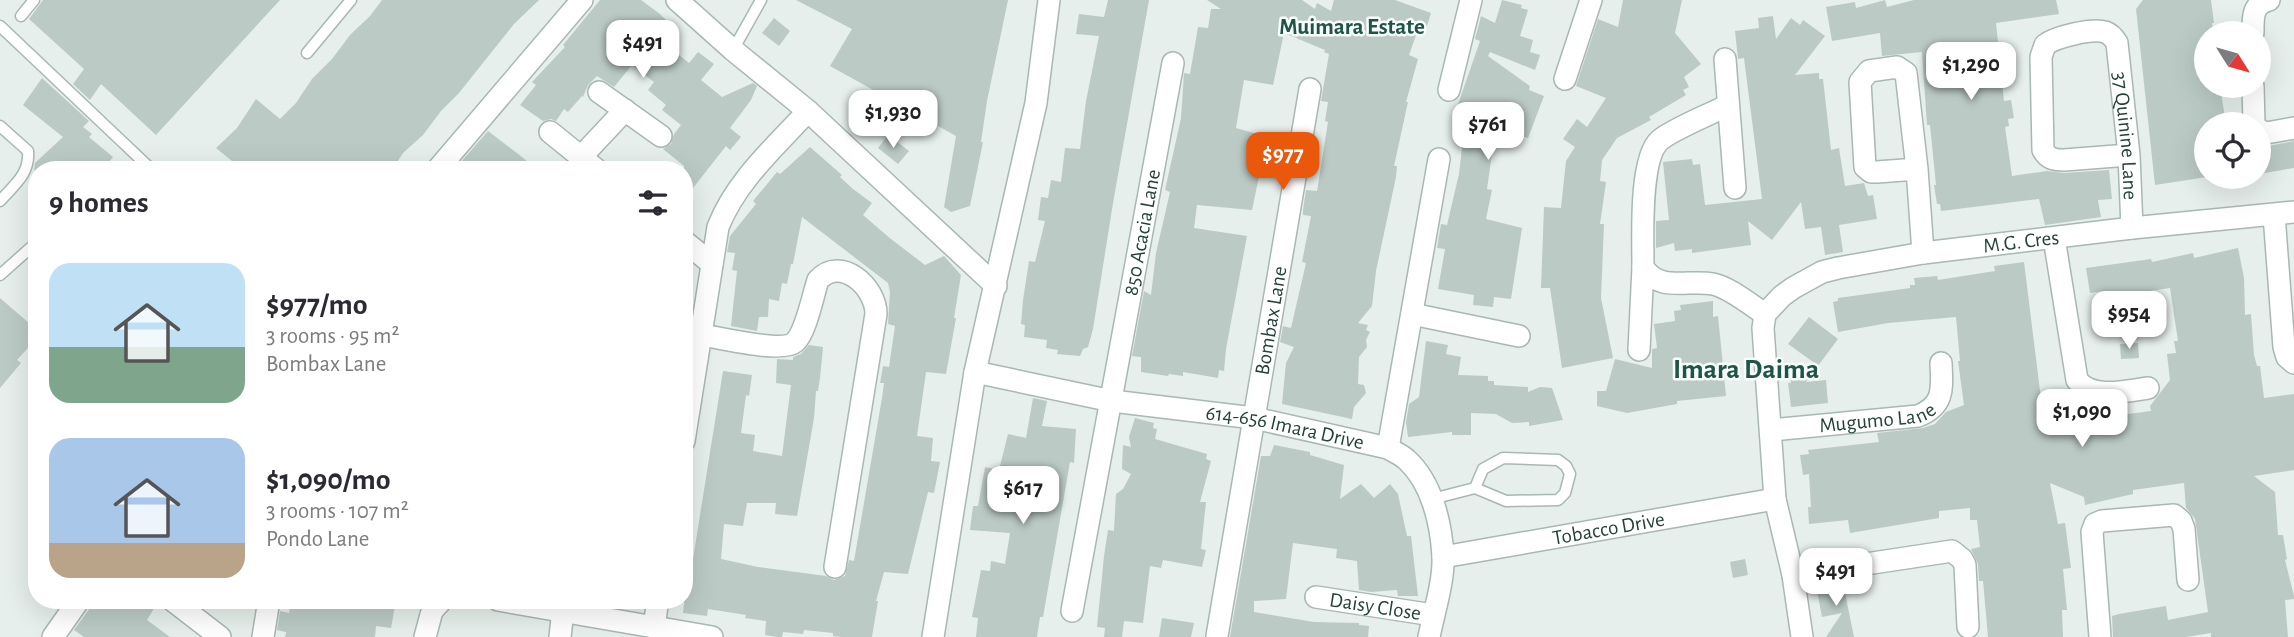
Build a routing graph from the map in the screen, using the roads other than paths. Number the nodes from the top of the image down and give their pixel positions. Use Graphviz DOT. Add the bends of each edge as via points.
graph roads {
  1 [pos="34,0"];
  2 [pos="351,0"];
  3 [pos="582,0"];
  4 [pos="677,0"];
  5 [pos="761,0"];
  6 [pos="1049,0"];
  7 [pos="1471,0"];
  8 [pos="1591,0"];
  9 [pos="2269,0"];
  10 [pos="21,16"];
  11 [pos="2253,21"];
  12 [pos="0,26"];
  13 [pos="733,50"];
  14 [pos="307,53"];
  15 [pos="1725,59"];
  16 [pos="1173,63"];
  17 [pos="1565,79"];
  18 [pos="1310,89"];
  19 [pos="1449,90"];
  20 [pos="599,92"];
  21 [pos="1728,105"];
  22 [pos="625,110"];
  23 [pos="808,111"];
  24 [pos="0,126"];
  25 [pos="2294,128"];
  26 [pos="550,132"];
  27 [pos="2271,132"];
  28 [pos="660,136"];
  29 [pos="2129,155"];
  30 [pos="1439,159"];
  31 [pos="29,161"];
  32 [pos="142,161"];
  33 [pos="445,161"];
  34 [pos="586,161"];
  35 [pos="590,161"];
  36 [pos="28,165"];
  37 [pos="1917,169"];
  38 [pos="1735,188"];
  39 [pos="0,201"];
  40 [pos="2284,213"];
  41 [pos="2132,228"];
  42 [pos="2054,238"];
  43 [pos="693,248"];
  44 [pos="28,250"];
  45 [pos="1923,253"];
  46 [pos="712,264"];
  47 [pos="1643,267"];
  48 [pos="0,275"];
  49 [pos="996,286"];
  50 [pos="1412,314"];
  51 [pos="1765,314"];
  52 [pos="702,335"];
  53 [pos="1520,335"];
  54 [pos="1639,350"];
  55 [pos="1941,363"];
  56 [pos="2294,363"];
  57 [pos="975,372"];
  58 [pos="693,388"];
  59 [pos="2148,388"];
  60 [pos="1112,401"];
  61 [pos="1254,418"];
  62 [pos="1771,430"];
  63 [pos="1388,448"];
  64 [pos="1475,488"];
  65 [pos="1432,499"];
  66 [pos="1775,499"];
  67 [pos="1443,557"];
  68 [pos="835,567"];
  69 [pos="1793,575"];
  70 [pos="2188,580"];
  71 [pos="1315,597"];
  72 [pos="73,609"];
  73 [pos="190,609"];
  74 [pos="268,609"];
  75 [pos="434,609"];
  76 [pos="556,609"];
  77 [pos="657,609"];
  78 [pos="563,610"];
  79 [pos="1072,611"];
  80 [pos="1433,615"];
  81 [pos="654,626"];
  82 [pos="1968,627"];
  83 [pos="1217,636"];
  84 [pos="53,637"];
  85 [pos="220,637"];
  86 [pos="263,637"];
  87 [pos="425,637"];
  88 [pos="560,637"];
  89 [pos="712,637"];
  90 [pos="933,637"];
  91 [pos="1429,637"];
  92 [pos="1802,637"];
  93 [pos="2100,637"];
  1 -- 10 [label="lane"];
  2 -- 14 [label="lane"];
  3 -- 33 [label="street"];
  4 -- 13 [label="street"];
  5 -- 13 [label="lane"];
  6 -- 49 [label="street" via="1036,103"];
  7 -- 19 [label="street"];
  8 -- 17 [label="street"];
  9 -- 11 [label="street" via="2256,7"];
  12 -- 32 [label="lane"];
  13 -- 23 [label="street"];
  15 -- 21 [label="street"];
  16 -- 60 [label="street, 850 Acacia Lane"];
  18 -- 61 [label="street, Bombax Lane"];
  20 -- 22 [label="street"];
  21 -- 38 [label="street"];
  21 -- 47 [label="street" via="1661,139 1651,153"];
  22 -- 28 [label="street"];
  22 -- 35 [label="street"];
  23 -- 46 [label="street" via="737,189 718,227"];
  23 -- 49 [label="street"];
  24 -- 31 [label="lane" via="28,151"];
  25 -- 27 [label="street"];
  26 -- 34 [label="street"];
  29 -- 29 [label="street, 37 Quinine Lane" via="2117,43 2111,35 2099,31 2056,38 2045,45 2041,57 2043,150 2049,158"];
  29 -- 41 [label="street, 37 Quinine Lane"];
  30 -- 50 [label="street"];
  36 -- 39 [label="lane"];
  37 -- 37 [label="street" via="1906,73 1897,67 1869,71 1860,82 1865,167 1877,172"];
  37 -- 45 [label="street"];
  40 -- 41 [label="street, M.G. Cres"];
  40 -- 56 [label="street" via="2284,347"];
  41 -- 42 [label="street, M.G. Cres"];
  42 -- 45 [label="street, M.G. Cres"];
  42 -- 59 [label="street" via="2077,380 2104,393"];
  43 -- 46 [label="street"];
  44 -- 48 [label="lane"];
  45 -- 51 [label="street, M.G. Cres" via="1822,272 1782,296"];
  46 -- 52 [label="street"];
  47 -- 51 [label="street" via="1660,281 1714,284"];
  47 -- 54 [label="street"];
  49 -- 57 [label="street"];
  50 -- 53 [label="street"];
  50 -- 63 [label="street"];
  51 -- 62 [label="street"];
  52 -- 58 [label="street"];
  52 -- 68 [label="street" via="791,345 800,336 818,280 825,273 852,276 870,291 876,314"];
  55 -- 62 [label="street, Mugumo Lane" via="1940,397 1930,411 1918,416"];
  57 -- 60 [label="street, 614-656 Imara Drive"];
  57 -- 90 [label="street"];
  60 -- 61 [label="street, 614-656 Imara Drive"];
  60 -- 79 [label="street, 850 Acacia Lane"];
  61 -- 63 [label="street, 614-656 Imara Drive"];
  61 -- 83 [label="street, Bombax Lane"];
  62 -- 66 [label="street"];
  63 -- 65 [label="street, 614-656 Imara Drive" via="1406,459"];
  64 -- 64 [label="lane" via="1506,501 1558,500 1570,474 1558,460 1503,458 1483,469"];
  64 -- 65 [label="lane"];
  65 -- 67 [label="street, 614-656 Imara Drive"];
  66 -- 67 [label="street, Tobacco Drive"];
  66 -- 69 [label="street"];
  67 -- 80 [label="street, 614-656 Imara Drive"];
  69 -- 82 [label="street" via="1952,551 1965,565"];
  69 -- 92 [label="street"];
  70 -- 93 [label="street" via="2184,529 2174,515 2095,524"];
  71 -- 80 [label="street, Daisy Close"];
  72 -- 84 [label="street"];
  73 -- 85 [label="street"];
  74 -- 86 [label="street"];
  75 -- 87 [label="street"];
  76 -- 78 [label="street"];
  77 -- 81 [label="street"];
  78 -- 81 [label="street"];
  78 -- 88 [label="street"];
  80 -- 91 [label="street, 614-656 Imara Drive"];
  81 -- 89 [label="street"];
}
